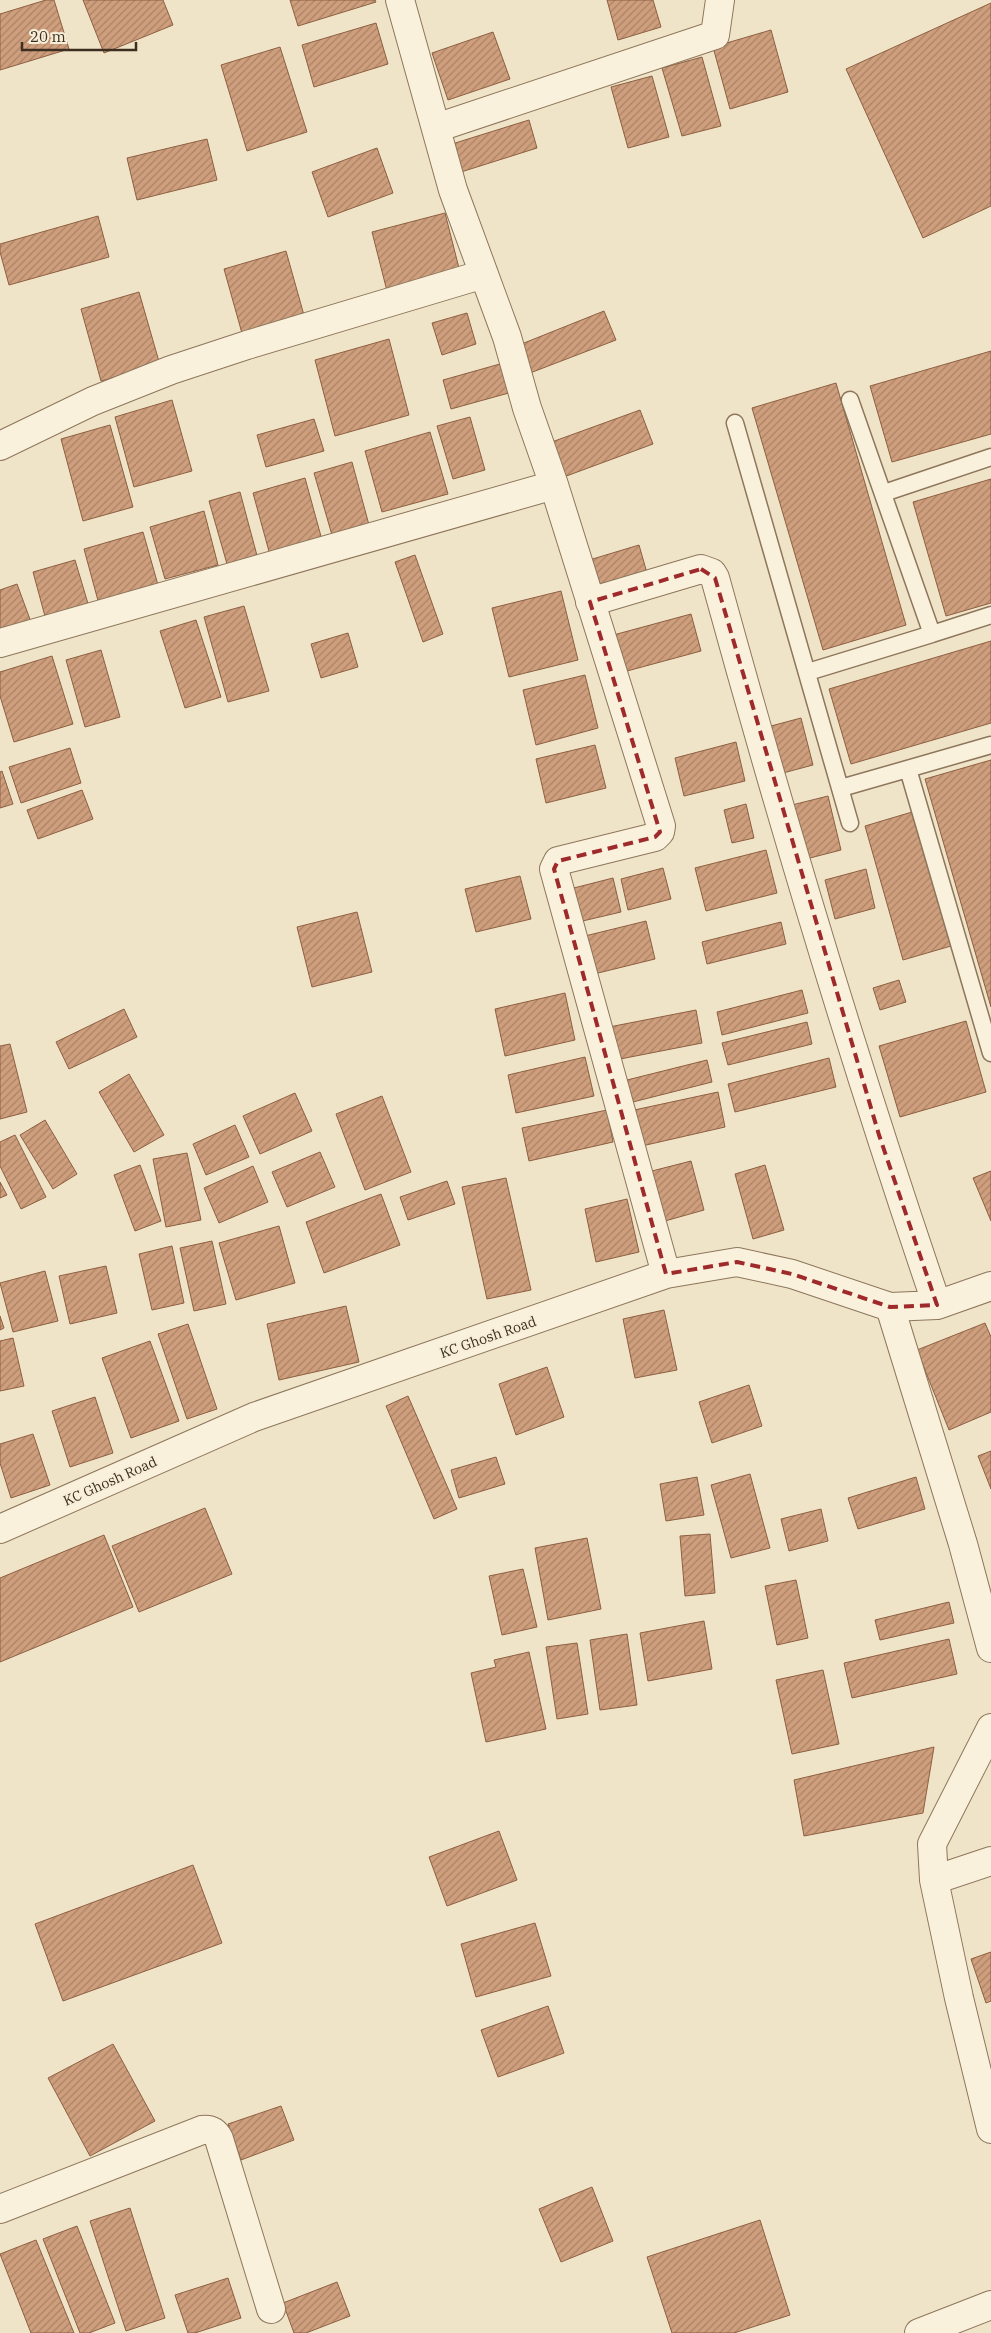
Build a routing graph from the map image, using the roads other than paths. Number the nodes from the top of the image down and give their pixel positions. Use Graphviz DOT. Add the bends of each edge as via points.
graph roads {
  1 [pos="400,0"];
  2 [pos="720,0"];
  3 [pos="436,128"];
  4 [pos="484,274"];
  5 [pos="850,400"];
  6 [pos="735,423"];
  7 [pos="0,446"];
  8 [pos="991,457"];
  9 [pos="554,485"];
  10 [pos="884,493"];
  11 [pos="590,602"];
  12 [pos="991,615"];
  13 [pos="932,634"];
  14 [pos="0,643"];
  15 [pos="808,672"];
  16 [pos="991,746"];
  17 [pos="908,769"];
  18 [pos="841,788"];
  19 [pos="850,823"];
  20 [pos="990,1043"];
  21 [pos="666,1274"];
  22 [pos="991,1286"];
  23 [pos="938,1305"];
  24 [pos="890,1307"];
  25 [pos="0,1529"];
  26 [pos="984,1593"];
  27 [pos="991,1648"];
  28 [pos="991,1728"];
  29 [pos="991,1861"];
  30 [pos="934,1880"];
  31 [pos="991,2130"];
  32 [pos="0,2209"];
  33 [pos="991,2306"];
  34 [pos="271,2308"];
  35 [pos="919,2333"];
  1 -- 3 [label="street"];
  2 -- 3 [label="street" via="715,35"];
  3 -- 4 [label="street" via="453,190"];
  4 -- 7 [label="street" via="171,370 92,401"];
  4 -- 9 [label="street"];
  5 -- 10 [label="lane"];
  6 -- 15 [label="lane"];
  8 -- 10 [label="lane"];
  9 -- 11 [label="street"];
  9 -- 14 [label="street"];
  10 -- 13 [label="lane"];
  11 -- 21 [label="street" via="661,826 655,837 558,861 554,869"];
  11 -- 23 [label="street" via="701,569 712,573 879,1135"];
  12 -- 13 [label="lane"];
  13 -- 15 [label="lane"];
  15 -- 18 [label="lane"];
  16 -- 17 [label="lane"];
  17 -- 18 [label="lane"];
  17 -- 20 [label="lane"];
  18 -- 19 [label="lane"];
  21 -- 24 [label="street, KC Ghosh Road" via="737,1262 792,1274"];
  21 -- 25 [label="street, KC Ghosh Road" via="254,1417"];
  22 -- 23 [label="street, KC Ghosh Road"];
  23 -- 24 [label="street, KC Ghosh Road"];
  24 -- 26 [label="street"];
  26 -- 27 [label="street"];
  28 -- 30 [label="street" via="932,1844"];
  29 -- 30 [label="street"];
  30 -- 31 [label="street"];
  32 -- 34 [label="street" via="210,2129 219,2140"];
  33 -- 35 [label="street"];
}
